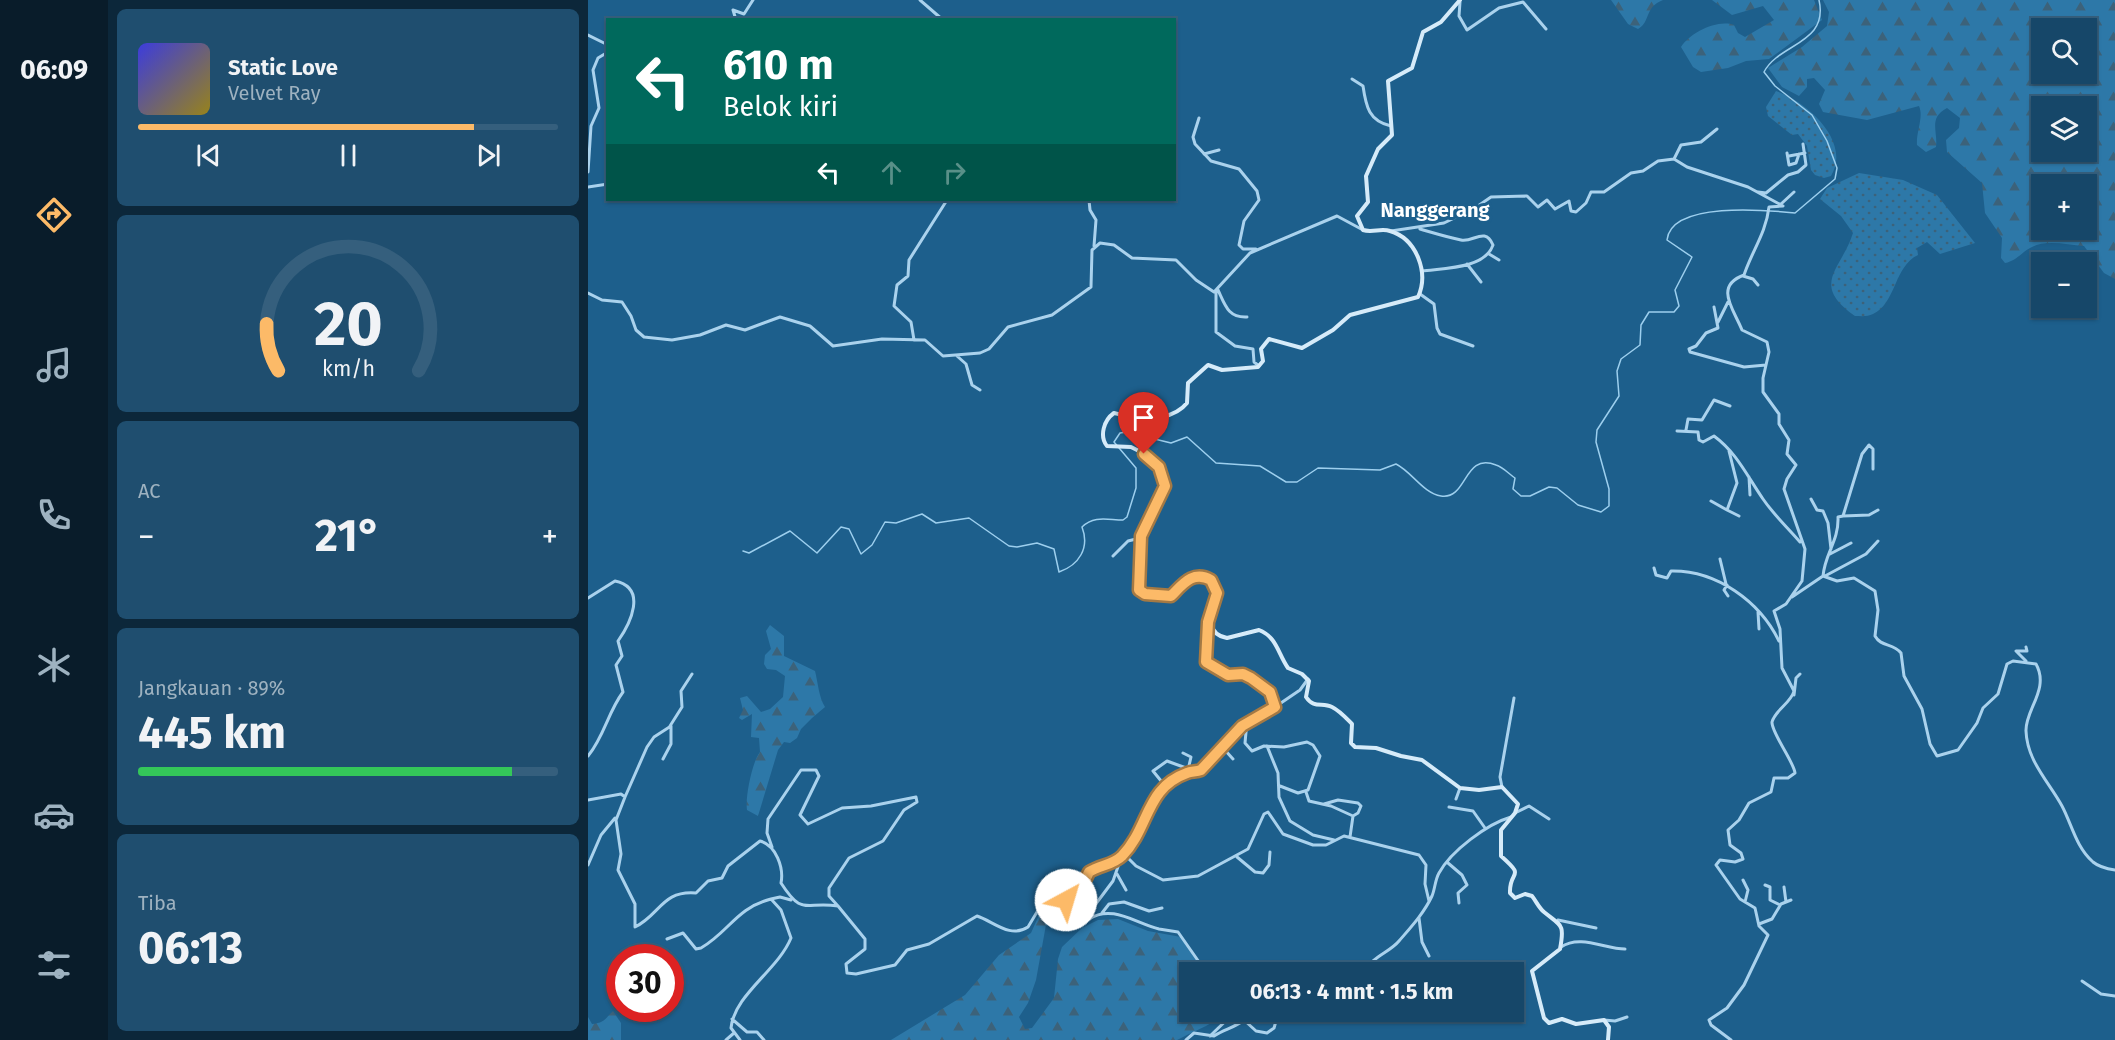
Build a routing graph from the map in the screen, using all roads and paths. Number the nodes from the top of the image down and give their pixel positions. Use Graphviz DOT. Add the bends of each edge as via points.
graph roads {
  1 [pos="753,0"];
  2 [pos="920,0"];
  3 [pos="1460,0"];
  4 [pos="735,18"];
  5 [pos="941,18"];
  6 [pos="1546,29"];
  7 [pos="588,34"];
  8 [pos="606,44"];
  9 [pos="606,53"];
  10 [pos="1352,79"];
  11 [pos="1199,118"];
  12 [pos="1393,126"];
  13 [pos="1718,129"];
  14 [pos="1803,144"];
  15 [pos="1219,150"];
  16 [pos="1805,153"];
  17 [pos="1204,154"];
  18 [pos="1799,154"];
  19 [pos="1674,159"];
  20 [pos="1792,165"];
  21 [pos="588,172"];
  22 [pos="1790,174"];
  23 [pos="606,184"];
  24 [pos="588,187"];
  25 [pos="1756,192"];
  26 [pos="1794,192"];
  27 [pos="946,201"];
  28 [pos="1089,201"];
  29 [pos="1781,204"];
  30 [pos="1418,228"];
  31 [pos="1363,230"];
  32 [pos="1391,231"];
  33 [pos="1094,246"];
  34 [pos="1261,248"];
  35 [pos="1489,254"];
  36 [pos="1499,260"];
  37 [pos="1467,264"];
  38 [pos="1422,271"];
  39 [pos="1743,276"];
  40 [pos="1481,282"];
  41 [pos="1758,285"];
  42 [pos="1217,291"];
  43 [pos="588,293"];
  44 [pos="1420,294"];
  45 [pos="1728,302"];
  46 [pos="1714,307"];
  47 [pos="1247,317"];
  48 [pos="1718,322"];
  49 [pos="914,340"];
  50 [pos="1473,346"];
  51 [pos="956,355"];
  52 [pos="1766,365"];
  53 [pos="1259,366"];
  54 [pos="980,390"];
  55 [pos="1730,406"];
  56 [pos="1686,430"];
  57 [pos="1677,431"];
  58 [pos="1729,450"];
  59 [pos="1873,468"];
  60 [pos="1749,476"];
  61 [pos="1750,495"];
  62 [pos="1811,499"];
  63 [pos="1711,501"];
  64 [pos="1727,510"];
  65 [pos="1878,510"];
  66 [pos="1739,516"];
  67 [pos="1843,516"];
  68 [pos="1878,541"];
  69 [pos="1140,542"];
  70 [pos="1851,543"];
  71 [pos="1805,548"];
  72 [pos="1830,553"];
  73 [pos="1113,555"];
  74 [pos="1720,559"];
  75 [pos="1654,568"];
  76 [pos="1824,576"];
  77 [pos="1726,584"];
  78 [pos="1728,597"];
  79 [pos="588,598"];
  80 [pos="1790,598"];
  81 [pos="1758,610"];
  82 [pos="1209,616"];
  83 [pos="1759,629"];
  84 [pos="1781,646"];
  85 [pos="2026,648"];
  86 [pos="2027,662"];
  87 [pos="692,674"];
  88 [pos="1800,674"];
  89 [pos="1308,679"];
  90 [pos="1793,696"];
  91 [pos="1514,698"];
  92 [pos="1275,707"];
  93 [pos="1247,721"];
  94 [pos="670,726"];
  95 [pos="1267,746"];
  96 [pos="1223,748"];
  97 [pos="1183,753"];
  98 [pos="588,756"];
  99 [pos="663,759"];
  100 [pos="1233,759"];
  101 [pos="1188,770"];
  102 [pos="1280,786"];
  103 [pos="1166,787"];
  104 [pos="1502,787"];
  105 [pos="1460,788"];
  106 [pos="1306,792"];
  107 [pos="625,796"];
  108 [pos="1456,799"];
  109 [pos="588,800"];
  110 [pos="1324,804"];
  111 [pos="1449,807"];
  112 [pos="1514,814"];
  113 [pos="616,816"];
  114 [pos="1353,816"];
  115 [pos="1549,819"];
  116 [pos="1485,828"];
  117 [pos="1350,838"];
  118 [pos="1335,840"];
  119 [pos="1270,852"];
  120 [pos="775,854"];
  121 [pos="1123,855"];
  122 [pos="1235,857"];
  123 [pos="1448,863"];
  124 [pos="588,865"];
  125 [pos="2115,870"];
  126 [pos="1117,874"];
  127 [pos="1743,880"];
  128 [pos="1765,885"];
  129 [pos="1784,887"];
  130 [pos="1126,890"];
  131 [pos="771,899"];
  132 [pos="791,900"];
  133 [pos="1791,900"];
  134 [pos="1429,901"];
  135 [pos="1745,902"];
  136 [pos="1786,902"];
  137 [pos="1459,903"];
  138 [pos="1780,905"];
  139 [pos="838,906"];
  140 [pos="1162,908"];
  141 [pos="1102,913"];
  142 [pos="1419,916"];
  143 [pos="1558,920"];
  144 [pos="1759,924"];
  145 [pos="1596,928"];
  146 [pos="667,939"];
  147 [pos="1561,947"];
  148 [pos="1625,949"];
  149 [pos="1429,956"];
  150 [pos="1199,962"];
  151 [pos="1372,962"];
  152 [pos="2082,981"];
  153 [pos="2115,996"];
  154 [pos="1627,1017"];
  155 [pos="732,1019"];
  156 [pos="1604,1020"];
  157 [pos="1225,1022"];
  158 [pos="1242,1022"];
  159 [pos="1246,1022"];
  160 [pos="1275,1022"];
  161 [pos="734,1033"];
  162 [pos="1210,1036"];
  163 [pos="726,1040"];
  164 [pos="740,1040"];
  165 [pos="764,1040"];
  166 [pos="1186,1040"];
  167 [pos="1608,1040"];
  168 [pos="1731,1040"];
  1 -- 4 [label="street" via="744,14 733,10"];
  2 -- 5 [label="street"];
  3 -- 6 [label="street" via="1459,15 1467,30 1499,8 1523,2"];
  3 -- 12 [label="street" via="1440,23 1424,31 1412,68 1388,81"];
  7 -- 8 [label="street"];
  9 -- 21 [label="street" via="598,58 593,70 599,108 590,131"];
  10 -- 12 [label="street" via="1362,86 1370,116 1378,123"];
  11 -- 17 [label="street" via="1193,140"];
  12 -- 31 [label="street" via="1391,138 1378,149 1365,180 1368,202 1358,216"];
  13 -- 19 [label="street" via="1701,142 1681,144"];
  14 -- 16 [label="street"];
  15 -- 17 [label="street"];
  16 -- 18 [label="street"];
  16 -- 22 [label="street" via="1806,165"];
  17 -- 34 [label="street" via="1219,165 1236,167 1257,191 1259,200 1244,220 1239,245 1243,249"];
  18 -- 20 [label="street" via="1799,160"];
  18 -- 20 [label="street" via="1788,154"];
  19 -- 25 [label="street"];
  19 -- 30 [label="street" via="1658,161 1643,171 1631,173 1604,192 1591,192 1576,212 1571,211 1569,201 1556,209 1547,200 1539,207 1524,196 1493,196 1444,223"];
  20 -- 22 [label="street"];
  22 -- 25 [label="street" via="1766,193"];
  23 -- 24 [label="street"];
  25 -- 29 [label="street"];
  26 -- 29 [label="street"];
  27 -- 49 [label="street" via="909,260 908,276 896,288 894,306 911,322"];
  28 -- 33 [label="street" via="1096,220"];
  29 -- 39 [label="street" via="1782,208 1768,209 1767,225 1760,232"];
  30 -- 32 [label="street"];
  30 -- 35 [label="street" via="1461,241 1486,236 1493,245"];
  31 -- 32 [label="street"];
  31 -- 34 [label="street" via="1340,215"];
  32 -- 38 [label="street" via="1413,249"];
  33 -- 42 [label="street" via="1110,243 1132,258 1176,260 1210,291"];
  33 -- 51 [label="street" via="1089,290 1052,315 1008,327 984,352"];
  34 -- 42 [label="street" via="1247,255"];
  35 -- 36 [label="street"];
  35 -- 37 [label="street"];
  37 -- 38 [label="street"];
  37 -- 40 [label="street"];
  38 -- 44 [label="street"];
  39 -- 41 [label="street"];
  39 -- 45 [label="street" via="1728,285"];
  42 -- 47 [label="street" via="1229,312"];
  42 -- 53 [label="street" via="1215,332 1235,346 1252,349 1254,362"];
  43 -- 49 [label="street" via="602,300 622,302 638,332 653,338 672,340 726,325 745,330 780,317 810,326 836,346 882,339"];
  44 -- 50 [label="street" via="1434,304 1440,334"];
  44 -- 53 [label="street" via="1350,315 1302,348 1269,339 1261,349 1263,361"];
  45 -- 48 [label="street"];
  45 -- 52 [label="street" via="1742,330 1767,341"];
  46 -- 48 [label="street"];
  48 -- 52 [label="street" via="1718,330 1706,333 1690,352 1744,367"];
  49 -- 51 [label="street" via="927,341 943,356"];
  51 -- 54 [label="street" via="966,364 972,386"];
  52 -- 71 [label="street" via="1764,395 1779,414 1779,423 1789,440 1787,454 1796,465 1784,489"];
  53 -- 69 [label="street" via="1222,370 1208,365 1188,384 1185,406 1167,415 1135,418 1112,414 1106,421 1103,438 1107,446 1131,447 1150,457 1165,480"];
  55 -- 56 [label="street" via="1714,400 1701,421 1688,419"];
  56 -- 57 [label="street"];
  56 -- 58 [label="street" via="1698,432 1702,442 1714,436"];
  58 -- 60 [label="street"];
  58 -- 64 [label="street" via="1737,483"];
  59 -- 67 [label="street" via="1873,448 1869,444 1862,454"];
  60 -- 61 [label="street"];
  60 -- 71 [label="street" via="1782,525"];
  62 -- 72 [label="street" via="1827,521"];
  63 -- 64 [label="street"];
  64 -- 66 [label="street"];
  65 -- 67 [label="street" via="1869,515"];
  67 -- 72 [label="street" via="1838,517 1838,536"];
  68 -- 76 [label="street" via="1866,554"];
  69 -- 73 [label="street" via="1128,541"];
  69 -- 82 [label="street" via="1139,590 1171,596 1187,579 1208,578 1217,589"];
  70 -- 72 [label="street"];
  71 -- 80 [label="street" via="1802,581"];
  72 -- 76 [label="street"];
  74 -- 77 [label="street"];
  75 -- 77 [label="street" via="1655,575 1667,578 1671,571 1685,571"];
  76 -- 80 [label="street"];
  76 -- 86 [label="street" via="1837,581 1858,579 1875,592 1875,636 1901,653 1904,676 1922,709 1930,744 1937,756 1958,750 1983,708 1998,694 2007,664"];
  77 -- 78 [label="street"];
  77 -- 81 [label="street"];
  79 -- 98 [label="street" via="615,581 627,586 635,604 618,641 622,656 616,668 623,692"];
  80 -- 84 [label="street" via="1785,606 1774,610"];
  81 -- 83 [label="street"];
  81 -- 84 [label="street"];
  82 -- 89 [label="street" via="1224,638 1263,631 1278,645 1288,668"];
  82 -- 92 [label="street" via="1206,662 1228,675 1251,678 1270,692"];
  84 -- 90 [label="street" via="1782,668"];
  85 -- 86 [label="street" via="2027,651 2016,651"];
  86 -- 125 [label="street" via="2037,665 2040,678 2038,696 2026,726 2032,752 2078,843 2094,863"];
  87 -- 94 [label="street" via="681,691 682,707"];
  88 -- 90 [label="street"];
  89 -- 92 [label="street" via="1300,690"];
  89 -- 105 [label="street" via="1307,699 1316,706 1330,706 1352,724 1351,743 1355,747 1418,758"];
  90 -- 135 [label="street" via="1772,724 1784,753 1794,765 1795,775 1774,778 1770,793 1749,803 1728,830 1730,845 1743,859 1720,860 1716,865"];
  91 -- 104 [label="street" via="1500,777"];
  92 -- 93 [label="street"];
  93 -- 95 [label="street" via="1246,746 1253,751"];
  93 -- 96 [label="street"];
  94 -- 99 [label="street" via="670,744"];
  94 -- 107 [label="street" via="647,747"];
  95 -- 102 [label="street"];
  95 -- 106 [label="street" via="1305,742 1313,745 1321,758"];
  96 -- 100 [label="street"];
  96 -- 101 [label="street" via="1201,770"];
  97 -- 101 [label="street" via="1191,757"];
  101 -- 103 [label="street"];
  101 -- 103 [label="street" via="1167,761 1153,771"];
  102 -- 106 [label="street" via="1292,792"];
  102 -- 118 [label="street" via="1279,797 1290,821 1313,835"];
  103 -- 121 [label="street" via="1152,800 1145,823"];
  104 -- 105 [label="street"];
  104 -- 112 [label="street" via="1517,802"];
  105 -- 108 [label="street"];
  106 -- 110 [label="street" via="1309,801"];
  107 -- 109 [label="street"];
  107 -- 113 [label="street"];
  110 -- 114 [label="street"];
  110 -- 114 [label="street" via="1338,800 1358,803 1361,807"];
  111 -- 116 [label="street" via="1473,811"];
  112 -- 115 [label="street" via="1529,806"];
  112 -- 116 [label="street"];
  112 -- 143 [label="street" via="1500,833 1501,856 1513,864 1516,875 1510,893 1515,898 1531,895 1542,911"];
  113 -- 120 [label="street" via="621,854 618,870 635,904 635,927 671,896 684,891 696,893 708,882 722,878 728,866 760,841 767,843"];
  113 -- 124 [label="street" via="601,835"];
  114 -- 117 [label="street"];
  116 -- 123 [label="street"];
  117 -- 118 [label="street"];
  117 -- 134 [label="street" via="1419,855 1426,865"];
  118 -- 122 [label="street" via="1318,846 1283,834 1267,812 1250,848"];
  119 -- 122 [label="street" via="1269,865 1260,874"];
  120 -- 132 [label="street" via="782,868 781,883"];
  120 -- 139 [label="street" via="767,824 801,770 816,770 819,776 800,815 808,824 842,808 916,797 915,804 904,810 883,842 848,859 829,888 829,896"];
  121 -- 122 [label="street" via="1166,881 1198,876"];
  121 -- 126 [label="street"];
  121 -- 139 [label="street" via="1089,872 1082,887 1066,900 1049,892 1024,930 1008,930 977,916 928,945 907,950 895,965 856,974 846,971 850,960 867,945"];
  123 -- 134 [label="street" via="1437,875"];
  123 -- 137 [label="street" via="1467,885 1458,893"];
  126 -- 130 [label="street"];
  126 -- 141 [label="street" via="1086,918"];
  127 -- 135 [label="street" via="1748,890"];
  128 -- 138 [label="street" via="1770,887 1770,900"];
  129 -- 136 [label="street"];
  131 -- 132 [label="street"];
  131 -- 146 [label="street" via="740,912 732,924 701,948 696,949 683,933"];
  131 -- 155 [label="street" via="781,910 791,938 780,958 740,1002"];
  132 -- 139 [label="street" via="803,905"];
  133 -- 136 [label="street"];
  134 -- 142 [label="street"];
  135 -- 144 [label="street" via="1755,908"];
  136 -- 138 [label="street"];
  138 -- 144 [label="street" via="1772,919"];
  140 -- 141 [label="street" via="1148,911 1124,902 1109,904"];
  141 -- 150 [label="street" via="1178,932"];
  142 -- 149 [label="street" via="1422,942"];
  142 -- 151 [label="street" via="1396,945"];
  143 -- 145 [label="street"];
  143 -- 147 [label="street"];
  144 -- 168 [label="street" via="1768,937 1748,978 1727,1008 1709,1020"];
  147 -- 148 [label="street" via="1576,942"];
  147 -- 156 [label="street" via="1532,972 1544,1018 1549,1023 1562,1019 1576,1024"];
  152 -- 153 [label="street" via="2101,994"];
  154 -- 156 [label="street"];
  155 -- 161 [label="street"];
  155 -- 165 [label="street"];
  156 -- 167 [label="street" via="1609,1027"];
  157 -- 162 [label="street"];
  158 -- 162 [label="street"];
  159 -- 160 [label="street" via="1267,1033"];
  161 -- 163 [label="street"];
  161 -- 164 [label="street"];
  162 -- 166 [label="street" via="1194,1033"];
}
